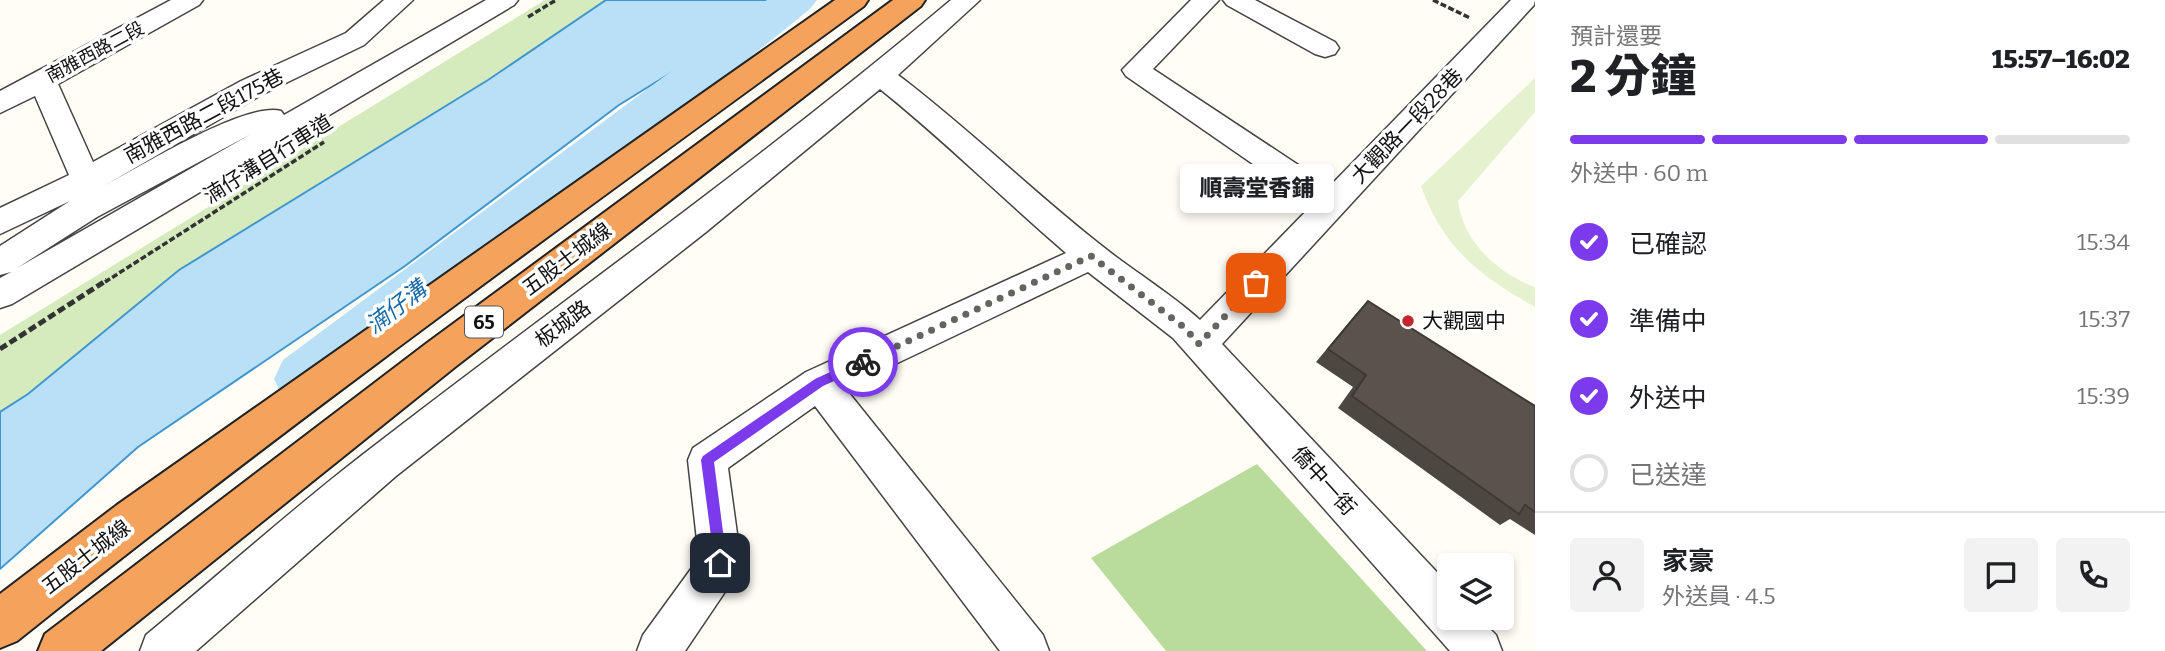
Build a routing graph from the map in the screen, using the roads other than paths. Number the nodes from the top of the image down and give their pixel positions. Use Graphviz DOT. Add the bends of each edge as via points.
graph roads {
  1 [pos="190,0"];
  2 [pos="401,0"];
  3 [pos="854,0"];
  4 [pos="911,0"];
  5 [pos="967,0"];
  6 [pos="1206,0"];
  7 [pos="1236,0"];
  8 [pos="1525,0"];
  9 [pos="513,11"];
  10 [pos="1325,48"];
  11 [pos="880,75"];
  12 [pos="42,80"];
  13 [pos="344,95"];
  14 [pos="0,103"];
  15 [pos="86,195"];
  16 [pos="1332,203"];
  17 [pos="0,222"];
  18 [pos="1091,256"];
  19 [pos="0,262"];
  20 [pos="0,294"];
  21 [pos="1199,344"];
  22 [pos="819,383"];
  23 [pos="1437,604"];
  24 [pos="0,624"];
  25 [pos="1461,630"];
  26 [pos="62,651"];
  27 [pos="162,651"];
  28 [pos="659,651"];
  29 [pos="1027,651"];
  30 [pos="1480,651"];
  1 -- 12 [label="street, 南雅西路二段"];
  2 -- 15 [label="street, 南雅西路二段175巷" via="355,39 251,88"];
  3 -- 24 [label="highway, 五股土城線 / 65" via="133,520"];
  4 -- 26 [label="highway, 五股土城線 / 65" via="462,339"];
  5 -- 11 [label="street, 板城路"];
  6 -- 16 [label="street" via="1136,70"];
  7 -- 10 [label="street"];
  8 -- 16 [label="street, 大觀路一段28巷"];
  9 -- 13 [label="street"];
  11 -- 18 [label="street" via="940,121"];
  11 -- 27 [label="street, 板城路" via="382,463"];
  12 -- 14 [label="street, 南雅西路二段"];
  12 -- 15 [label="street"];
  13 -- 15 [label="street" via="238,128"];
  13 -- 20 [label="street"];
  15 -- 17 [label="street, 南雅西路二段175巷"];
  15 -- 19 [label="street"];
  16 -- 21 [label="street, 大觀路一段28巷"];
  18 -- 21 [label="street" via="1185,328"];
  18 -- 22 [label="street"];
  21 -- 23 [label="street, 僑中一街"];
  22 -- 28 [label="street" via="707,460 720,563"];
  22 -- 29 [label="street"];
  25 -- 30 [label="street, 僑中一街"];
}
